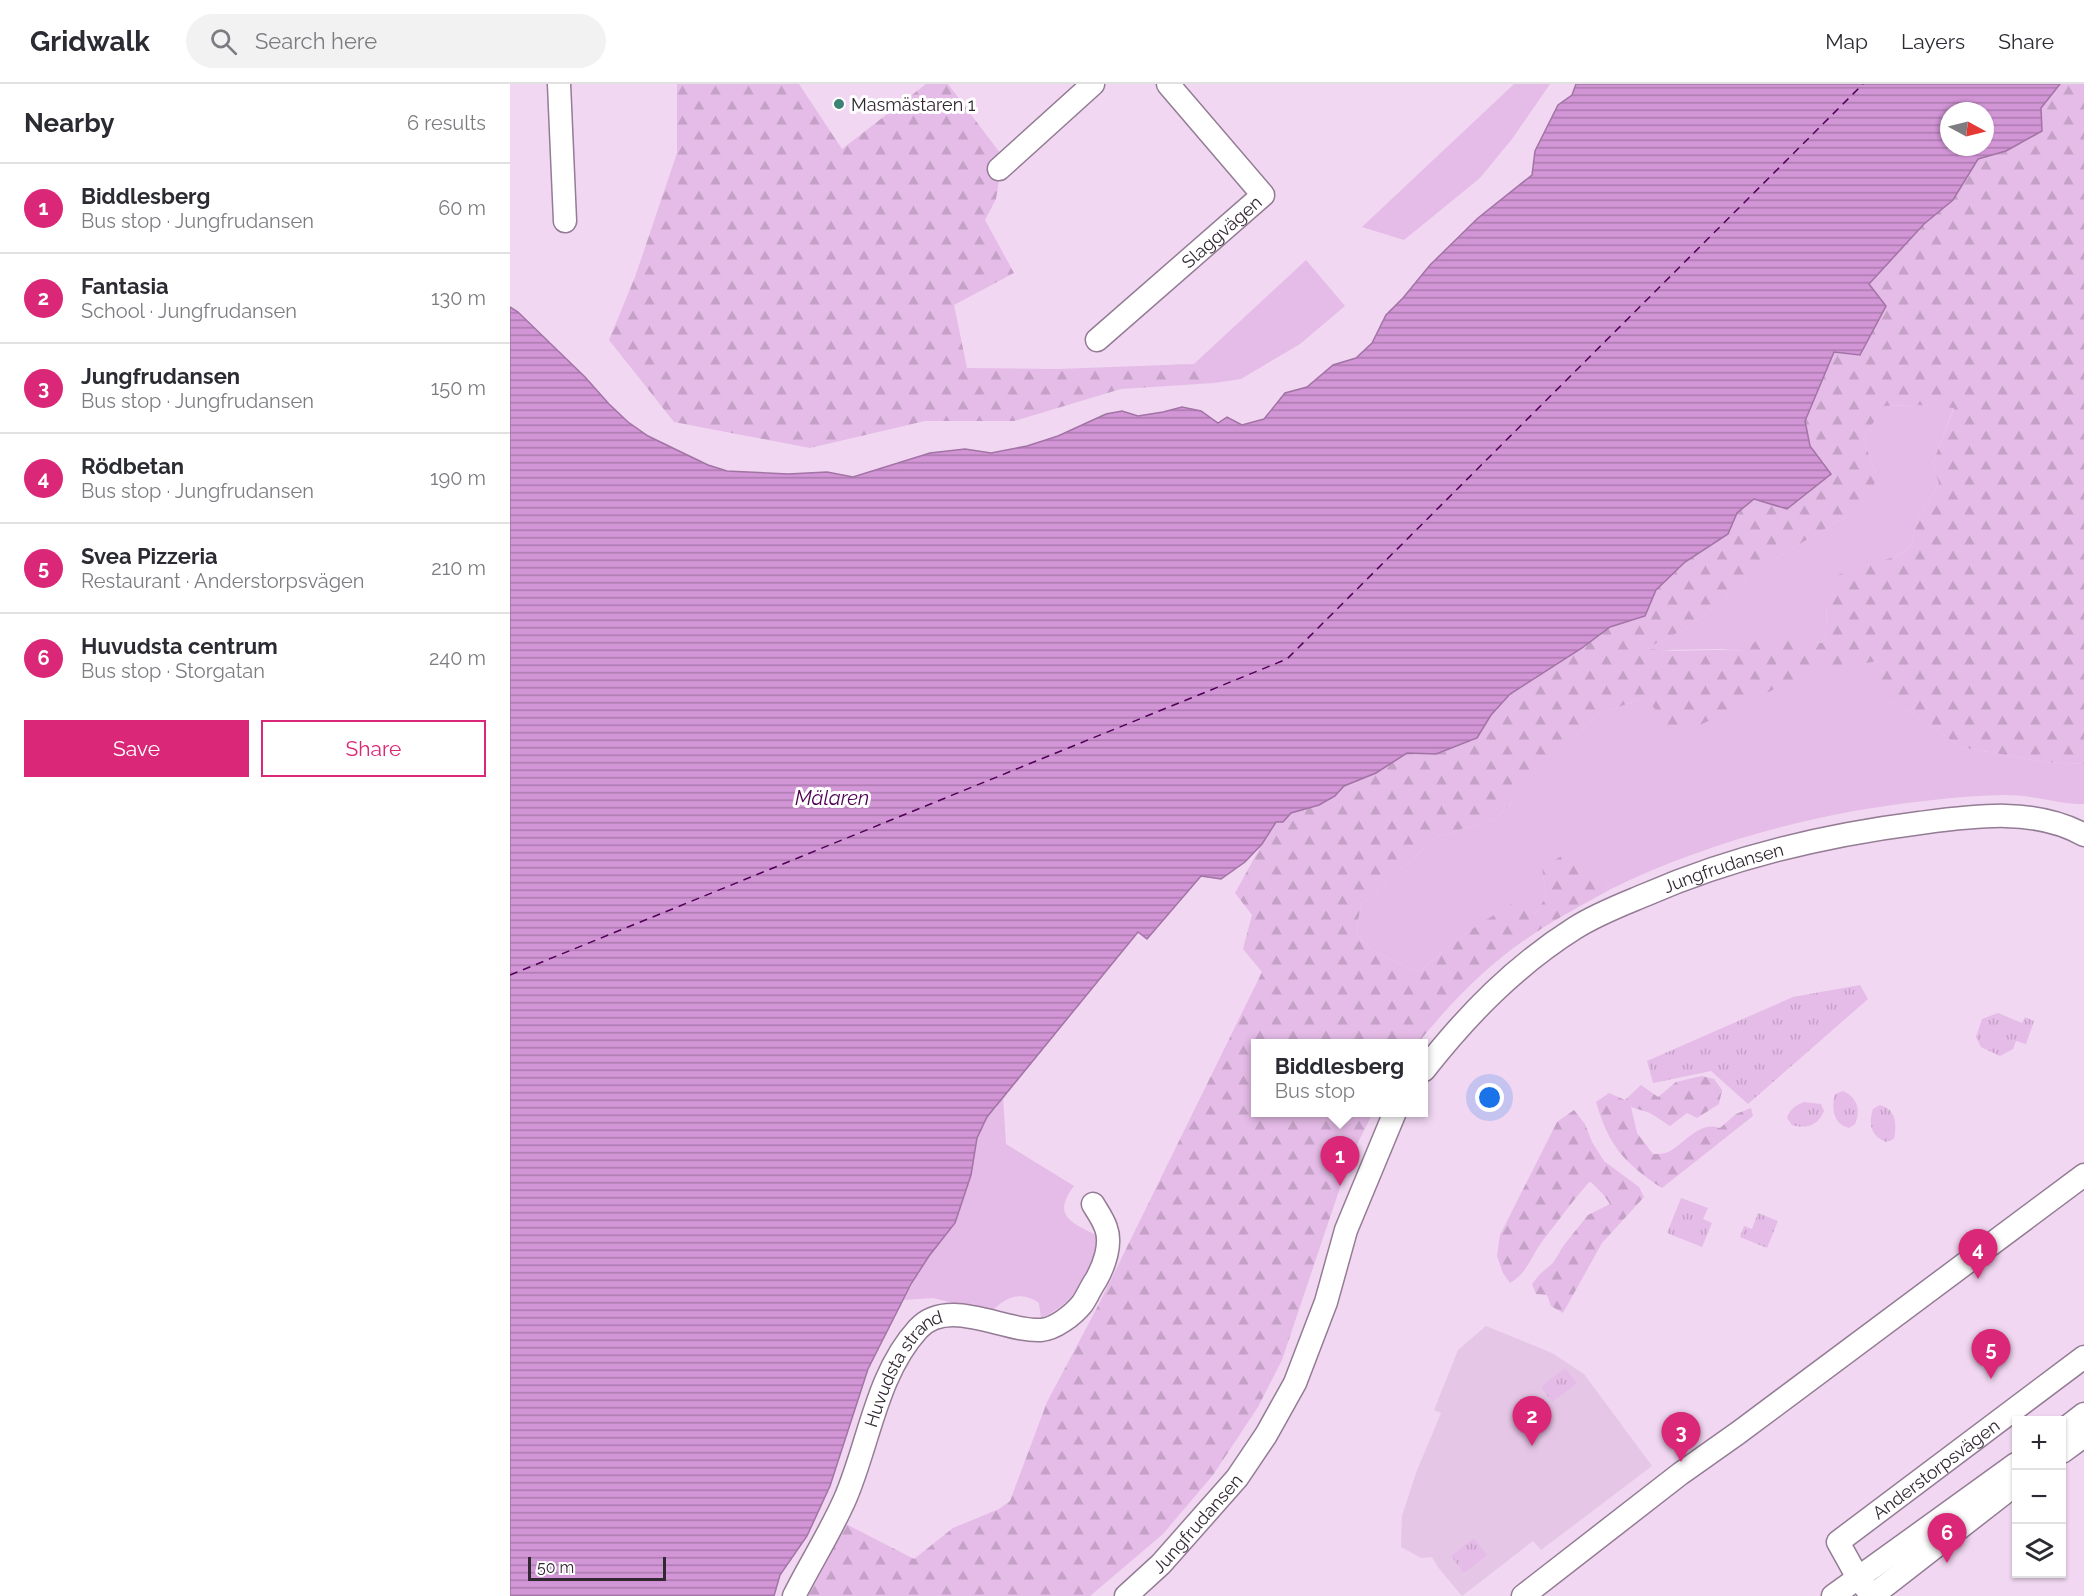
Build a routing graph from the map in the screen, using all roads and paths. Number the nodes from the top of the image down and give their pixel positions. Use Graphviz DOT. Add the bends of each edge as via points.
graph roads {
  1 [pos="559,84"];
  2 [pos="1093,84"];
  3 [pos="1168,84"];
  4 [pos="999,169"];
  5 [pos="565,221"];
  6 [pos="1098,340"];
  7 [pos="2079,833"];
  8 [pos="1428,1065"];
  9 [pos="1393,1117"];
  10 [pos="2084,1175"];
  11 [pos="1093,1204"];
  12 [pos="2084,1357"];
  13 [pos="2084,1414"];
  14 [pos="2066,1427"];
  15 [pos="2084,1436"];
  16 [pos="2066,1449"];
  17 [pos="2012,1467"];
  18 [pos="2012,1487"];
  19 [pos="1858,1578"];
  20 [pos="794,1596"];
  21 [pos="1126,1596"];
  22 [pos="1523,1596"];
  23 [pos="1833,1596"];
  24 [pos="1872,1596"];
  1 -- 5 [label="street"];
  2 -- 4 [label="street"];
  3 -- 6 [label="street, Slaggvägen" via="1263,195"];
  7 -- 8 [label="street, Jungfrudansen" via="2049,822 2012,816 1961,818 1807,842 1707,869 1600,914 1555,941 1478,1006"];
  9 -- 21 [label="street, Jungfrudansen" via="1346,1230 1326,1302 1295,1383 1266,1435 1237,1478 1161,1564"];
  10 -- 22 [label="street" via="1680,1474"];
  11 -- 20 [label="street, Huvudsta strand" via="1106,1228 1105,1259 1082,1304 1069,1316 1042,1330 948,1315 921,1326 901,1348 845,1498"];
  12 -- 19 [label="street, Anderstorpsvägen" via="1838,1542"];
  13 -- 14 [label="street"];
  15 -- 16 [label="street"];
  17 -- 19 [label="street"];
  18 -- 24 [label="street"];
  19 -- 23 [label="street"];
  19 -- 24 [label="street, Anderstorpsvägen"];
}
